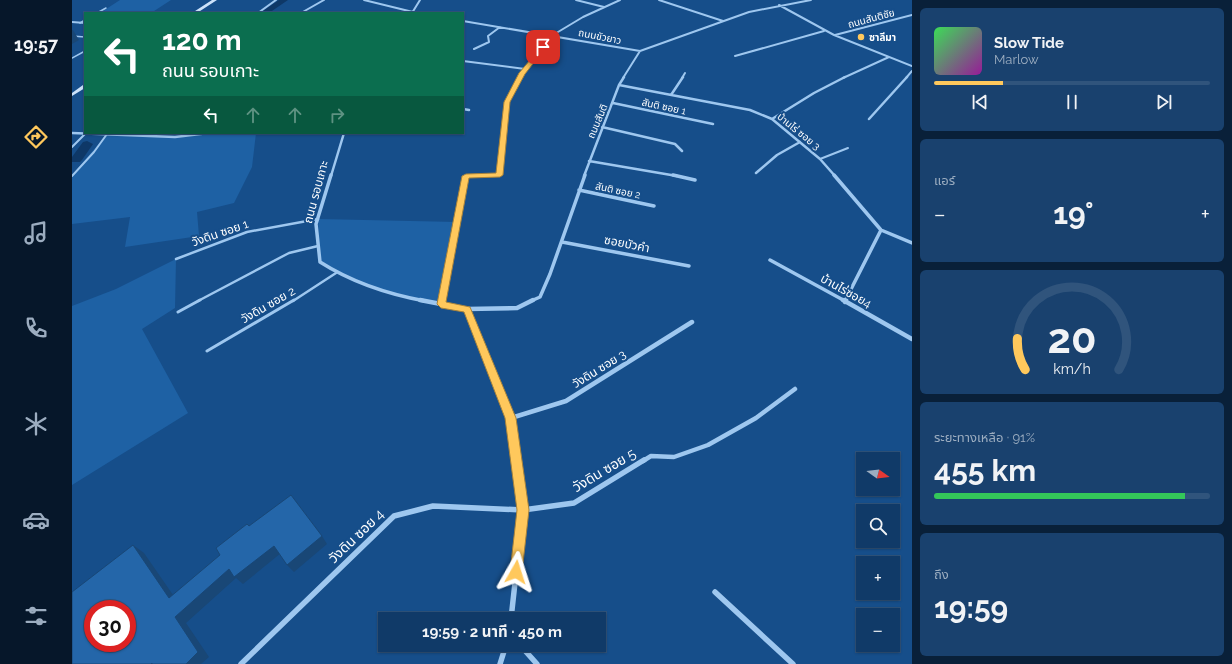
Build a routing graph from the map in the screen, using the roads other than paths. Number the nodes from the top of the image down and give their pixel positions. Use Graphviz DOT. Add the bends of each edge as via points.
graph roads {
  1 [pos="215,0"];
  2 [pos="276,0"];
  3 [pos="324,0"];
  4 [pos="364,0"];
  5 [pos="420,0"];
  6 [pos="576,0"];
  7 [pos="620,0"];
  8 [pos="659,0"];
  9 [pos="811,0"];
  10 [pos="779,5"];
  11 [pos="604,7"];
  12 [pos="106,8"];
  13 [pos="99,12"];
  14 [pos="196,12"];
  15 [pos="259,12"];
  16 [pos="303,12"];
  17 [pos="409,12"];
  18 [pos="414,12"];
  19 [pos="912,15"];
  20 [pos="84,20"];
  21 [pos="464,20"];
  22 [pos="724,21"];
  23 [pos="72,22"];
  24 [pos="80,22"];
  25 [pos="84,23"];
  26 [pos="500,27"];
  27 [pos="824,31"];
  28 [pos="553,35"];
  29 [pos="834,35"];
  30 [pos="72,36"];
  31 [pos="84,37"];
  32 [pos="474,49"];
  33 [pos="640,51"];
  34 [pos="84,52"];
  35 [pos="735,56"];
  36 [pos="889,57"];
  37 [pos="72,58"];
  38 [pos="464,61"];
  39 [pos="912,66"];
  40 [pos="525,69"];
  41 [pos="912,71"];
  42 [pos="685,73"];
  43 [pos="619,85"];
  44 [pos="84,87"];
  45 [pos="73,93"];
  46 [pos="671,95"];
  47 [pos="613,103"];
  48 [pos="464,109"];
  49 [pos="469,110"];
  50 [pos="772,119"];
  51 [pos="868,119"];
  52 [pos="713,124"];
  53 [pos="602,126"];
  54 [pos="72,133"];
  55 [pos="84,133"];
  56 [pos="85,134"];
  57 [pos="107,134"];
  58 [pos="197,134"];
  59 [pos="344,134"];
  60 [pos="174,136"];
  61 [pos="800,142"];
  62 [pos="72,147"];
  63 [pos="848,148"];
  64 [pos="682,151"];
  65 [pos="820,159"];
  66 [pos="589,161"];
  67 [pos="756,173"];
  68 [pos="72,176"];
  69 [pos="695,180"];
  70 [pos="579,190"];
  71 [pos="654,206"];
  72 [pos="318,219"];
  73 [pos="881,230"];
  74 [pos="562,242"];
  75 [pos="912,243"];
  76 [pos="318,246"];
  77 [pos="176,259"];
  78 [pos="770,260"];
  79 [pos="689,266"];
  80 [pos="336,273"];
  81 [pos="845,302"];
  82 [pos="441,304"];
  83 [pos="467,310"];
  84 [pos="178,312"];
  85 [pos="692,322"];
  86 [pos="912,339"];
  87 [pos="206,351"];
  88 [pos="795,389"];
  89 [pos="510,418"];
  90 [pos="523,510"];
  91 [pos="715,592"];
  92 [pos="512,612"];
  93 [pos="504,652"];
  94 [pos="526,652"];
  95 [pos="241,664"];
  96 [pos="500,664"];
  97 [pos="537,664"];
  98 [pos="793,664"];
  1 -- 14 [label="main road"];
  2 -- 15 [label="street"];
  3 -- 16 [label="street"];
  4 -- 17 [label="street"];
  5 -- 18 [label="street"];
  6 -- 11 [label="street"];
  7 -- 11 [label="street"];
  8 -- 22 [label="street"];
  9 -- 10 [label="street"];
  10 -- 22 [label="street"];
  10 -- 27 [label="street"];
  11 -- 28 [label="street"];
  12 -- 13 [label="lane"];
  19 -- 29 [label="street, ถนนสันติชัย"];
  20 -- 24 [label="lane"];
  21 -- 26 [label="street, ถนนขัวยาว"];
  22 -- 33 [label="street"];
  23 -- 24 [label="street"];
  24 -- 25 [label="street"];
  26 -- 28 [label="street, ถนนขัวยาว"];
  26 -- 32 [label="street" via="488,36 489,42"];
  27 -- 29 [label="street"];
  27 -- 35 [label="street"];
  28 -- 33 [label="street, ถนนขัวยาว"];
  28 -- 40 [label="street"];
  29 -- 36 [label="street"];
  30 -- 31 [label="lane"];
  33 -- 43 [label="street, ถนนสันติ"];
  34 -- 37 [label="lane"];
  36 -- 39 [label="street"];
  36 -- 50 [label="street" via="817,90"];
  38 -- 40 [label="street"];
  40 -- 82 [label="street" via="507,102 500,175 466,176"];
  41 -- 51 [label="street"];
  42 -- 46 [label="street"];
  43 -- 46 [label="street, บ้านไร่ ซอย 3"];
  43 -- 47 [label="street, ถนนสันติ"];
  44 -- 45 [label="main road"];
  46 -- 50 [label="street, บ้านไร่ ซอย 3" via="750,110"];
  47 -- 52 [label="street, สันติ ซอย 1"];
  47 -- 53 [label="street, ถนนสันติ"];
  48 -- 49 [label="street"];
  50 -- 61 [label="street, บ้านไร่ ซอย 3"];
  53 -- 64 [label="street" via="674,144"];
  53 -- 66 [label="street, ถนนสันติ"];
  54 -- 55 [label="street"];
  56 -- 62 [label="lane"];
  57 -- 60 [label="street"];
  57 -- 68 [label="lane"];
  58 -- 60 [label="street"];
  59 -- 72 [label="street, ถนน รอบเกาะ"];
  61 -- 65 [label="street, บ้านไร่ ซอย 3"];
  61 -- 67 [label="street" via="777,155"];
  63 -- 65 [label="lane"];
  65 -- 73 [label="street, บ้านไร่ ซอย 3"];
  66 -- 69 [label="street"];
  66 -- 70 [label="street, ถนนสันติ"];
  70 -- 71 [label="street, สันติ ซอย 2"];
  70 -- 74 [label="street, ถนนสันติ"];
  72 -- 76 [label="street, ถนน รอบเกาะ"];
  72 -- 77 [label="lane, วังดิน ซอย 1" via="247,232"];
  73 -- 75 [label="street, บ้านไร่ ซอย 3"];
  73 -- 81 [label="street"];
  74 -- 79 [label="street, ซอยบัวคำ"];
  74 -- 83 [label="street, ถนนสันติ" via="540,297 517,308"];
  76 -- 80 [label="street, ถนน รอบเกาะ" via="320,262"];
  76 -- 84 [label="lane" via="289,253"];
  78 -- 81 [label="street, บ้านไร่ซอย4"];
  80 -- 82 [label="street, ถนน รอบเกาะ" via="382,291"];
  80 -- 87 [label="lane, วังดิน ซอย 2" via="304,295"];
  81 -- 86 [label="street, บ้านไร่ซอย4"];
  82 -- 83 [label="street, ถนน รอบเกาะ"];
  83 -- 89 [label="street"];
  85 -- 89 [label="street, วังดิน ซอย 3" via="566,401"];
  88 -- 90 [label="street, วังดิน ซอย 5" via="756,418 708,445 674,457 651,456 574,503"];
  89 -- 90 [label="street"];
  90 -- 92 [label="street"];
  90 -- 95 [label="street, วังดิน ซอย 4" via="433,506 394,516"];
  91 -- 98 [label="street"];
  93 -- 96 [label="street"];
  94 -- 97 [label="street"];
}
